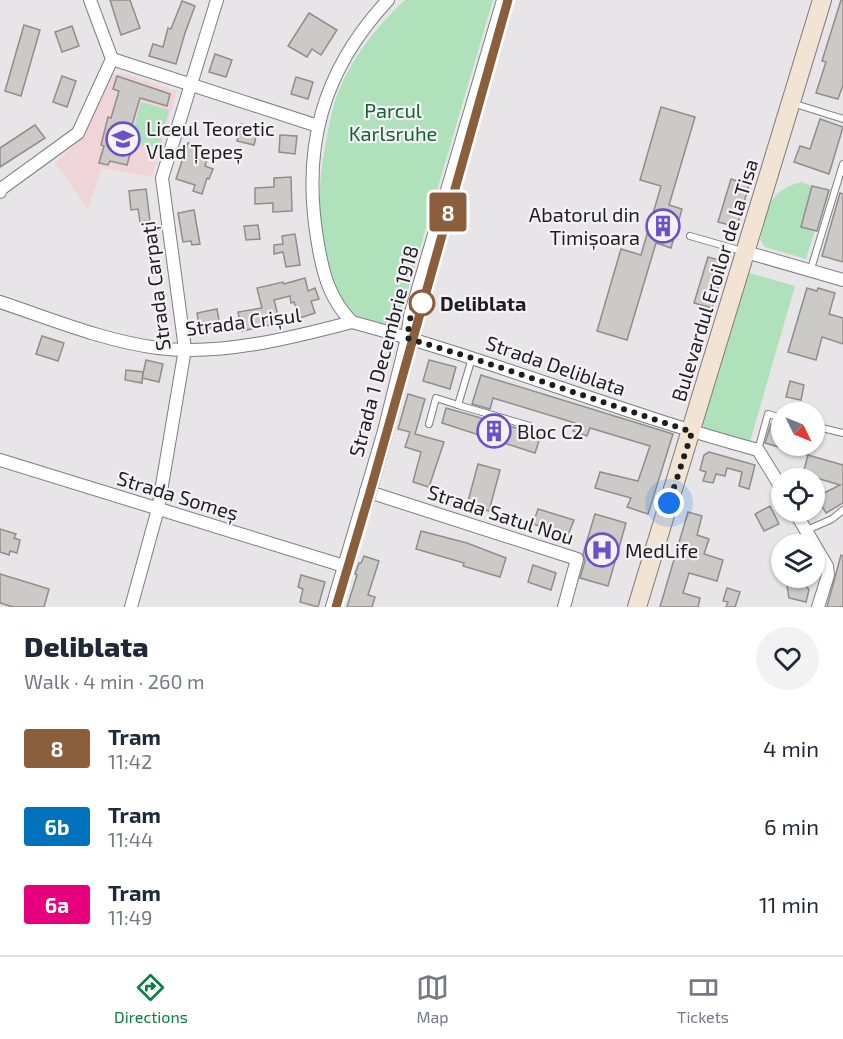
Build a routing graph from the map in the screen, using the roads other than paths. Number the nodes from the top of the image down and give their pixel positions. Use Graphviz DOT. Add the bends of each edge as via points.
graph roads {
  1 [pos="90,0"];
  2 [pos="217,0"];
  3 [pos="388,0"];
  4 [pos="503,0"];
  5 [pos="822,0"];
  6 [pos="112,58"];
  7 [pos="190,84"];
  8 [pos="791,103"];
  9 [pos="843,119"];
  10 [pos="318,126"];
  11 [pos="843,164"];
  12 [pos="0,190"];
  13 [pos="690,236"];
  14 [pos="746,252"];
  15 [pos="810,272"];
  16 [pos="843,280"];
  17 [pos="0,302"];
  18 [pos="352,322"];
  19 [pos="407,338"];
  20 [pos="185,349"];
  21 [pos="472,358"];
  22 [pos="458,405"];
  23 [pos="771,415"];
  24 [pos="429,424"];
  25 [pos="530,426"];
  26 [pos="825,429"];
  27 [pos="692,432"];
  28 [pos="843,433"];
  29 [pos="758,450"];
  30 [pos="0,460"];
  31 [pos="771,471"];
  32 [pos="366,491"];
  33 [pos="158,509"];
  34 [pos="843,510"];
  35 [pos="802,522"];
  36 [pos="807,530"];
  37 [pos="344,566"];
  38 [pos="131,607"];
  39 [pos="332,607"];
  40 [pos="564,607"];
  41 [pos="637,607"];
  42 [pos="818,607"];
  1 -- 6 [label="street"];
  2 -- 7 [label="street, Strada Carpați"];
  3 -- 10 [label="street" via="354,41 339,67"];
  4 -- 19 [label="street, Strada 1 Decembrie 1918" via="410,316"];
  5 -- 8 [label="street, Bulevardul Eroilor de la Tisa"];
  6 -- 7 [label="street"];
  6 -- 12 [label="street" via="78,133"];
  7 -- 10 [label="street"];
  7 -- 20 [label="street, Strada Carpați" via="162,178"];
  8 -- 9 [label="lane"];
  8 -- 14 [label="street, Bulevardul Eroilor de la Tisa"];
  10 -- 18 [label="street" via="312,189 315,231 328,286 336,304"];
  11 -- 15 [label="lane"];
  13 -- 14 [label="lane"];
  14 -- 15 [label="street"];
  14 -- 27 [label="street, Bulevardul Eroilor de la Tisa"];
  15 -- 16 [label="street"];
  17 -- 20 [label="street, Strada Crișul" via="132,343"];
  18 -- 19 [label="street, Strada Deliblata"];
  18 -- 20 [label="street, Strada Crișul" via="286,339"];
  19 -- 21 [label="street, Strada Deliblata"];
  19 -- 32 [label="street, Strada 1 Decembrie 1918"];
  20 -- 33 [label="street, Strada Carpați"];
  21 -- 22 [label="lane"];
  21 -- 27 [label="street, Strada Deliblata"];
  22 -- 24 [label="lane" via="436,398"];
  22 -- 25 [label="lane"];
  23 -- 29 [label="lane" via="768,414"];
  26 -- 28 [label="lane"];
  27 -- 29 [label="street, Strada Deliblata"];
  27 -- 41 [label="street, Bulevardul Eroilor de la Tisa"];
  29 -- 31 [label="street"];
  30 -- 33 [label="street, Strada Someș"];
  32 -- 37 [label="street, Strada 1 Decembrie 1918"];
  32 -- 40 [label="street, Strada Satul Nou" via="578,559"];
  33 -- 37 [label="street, Strada Someș"];
  33 -- 38 [label="street, Strada Carpați"];
  34 -- 36 [label="lane"];
  35 -- 36 [label="street"];
  36 -- 42 [label="street" via="828,575"];
  37 -- 39 [label="street, Strada 1 Decembrie 1918"];
}
